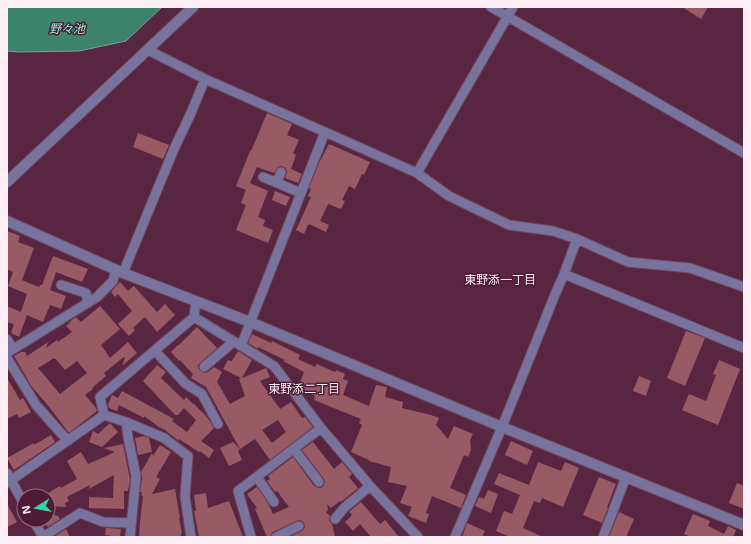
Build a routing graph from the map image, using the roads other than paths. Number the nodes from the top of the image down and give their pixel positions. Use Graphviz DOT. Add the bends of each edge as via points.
graph roads {
  1 [pos="193,7"];
  2 [pos="491,7"];
  3 [pos="513,7"];
  4 [pos="508,16"];
  5 [pos="148,50"];
  6 [pos="205,79"];
  7 [pos="325,132"];
  8 [pos="744,153"];
  9 [pos="281,172"];
  10 [pos="417,173"];
  11 [pos="263,177"];
  12 [pos="7,182"];
  13 [pos="277,182"];
  14 [pos="301,193"];
  15 [pos="7,221"];
  16 [pos="577,239"];
  17 [pos="120,271"];
  18 [pos="564,274"];
  19 [pos="61,284"];
  20 [pos="743,284"];
  21 [pos="196,301"];
  22 [pos="88,304"];
  23 [pos="194,317"];
  24 [pos="250,322"];
  25 [pos="7,338"];
  26 [pos="237,344"];
  27 [pos="744,348"];
  28 [pos="155,350"];
  29 [pos="10,351"];
  30 [pos="7,358"];
  31 [pos="204,367"];
  32 [pos="104,416"];
  33 [pos="126,422"];
  34 [pos="218,424"];
  35 [pos="502,426"];
  36 [pos="321,428"];
  37 [pos="68,441"];
  38 [pos="294,449"];
  39 [pos="257,477"];
  40 [pos="626,477"];
  41 [pos="8,479"];
  42 [pos="318,482"];
  43 [pos="370,486"];
  44 [pos="16,492"];
  45 [pos="274,502"];
  46 [pos="335,519"];
  47 [pos="131,523"];
  48 [pos="744,525"];
  49 [pos="299,526"];
  50 [pos="38,528"];
  51 [pos="43,537"];
  52 [pos="130,537"];
  53 [pos="192,537"];
  54 [pos="251,537"];
  55 [pos="276,537"];
  56 [pos="418,537"];
  57 [pos="455,537"];
  58 [pos="603,537"];
  1 -- 5 [label="street"];
  2 -- 4 [label="street"];
  3 -- 4 [label="street"];
  4 -- 8 [label="street"];
  4 -- 10 [label="street"];
  5 -- 6 [label="street"];
  5 -- 12 [label="street"];
  6 -- 7 [label="street"];
  6 -- 17 [label="street"];
  7 -- 10 [label="street"];
  7 -- 14 [label="street"];
  9 -- 13 [label="street"];
  10 -- 16 [label="street" via="448,196 509,225 553,231"];
  11 -- 13 [label="street"];
  13 -- 14 [label="street"];
  14 -- 24 [label="street"];
  15 -- 17 [label="street"];
  16 -- 18 [label="street"];
  16 -- 20 [label="street" via="628,262 690,268"];
  17 -- 21 [label="street"];
  17 -- 22 [label="street"];
  18 -- 27 [label="street"];
  18 -- 35 [label="street"];
  19 -- 22 [label="street" via="86,293"];
  21 -- 23 [label="street"];
  21 -- 24 [label="street"];
  22 -- 29 [label="street"];
  23 -- 26 [label="street"];
  23 -- 28 [label="street"];
  24 -- 26 [label="street"];
  24 -- 35 [label="street"];
  25 -- 29 [label="street"];
  26 -- 31 [label="street"];
  26 -- 36 [label="street" via="274,366"];
  28 -- 32 [label="street" via="100,397"];
  28 -- 34 [label="street" via="186,384 202,394"];
  30 -- 37 [label="street" via="36,405"];
  32 -- 33 [label="street"];
  32 -- 37 [label="street"];
  33 -- 47 [label="street" via="136,476"];
  33 -- 53 [label="street" via="164,438 188,456 185,497"];
  35 -- 40 [label="street"];
  35 -- 57 [label="street"];
  36 -- 38 [label="street"];
  36 -- 43 [label="street"];
  37 -- 41 [label="street"];
  38 -- 39 [label="street"];
  38 -- 42 [label="street"];
  39 -- 45 [label="street"];
  39 -- 54 [label="street" via="238,491"];
  40 -- 48 [label="street"];
  40 -- 58 [label="street"];
  41 -- 44 [label="street"];
  43 -- 46 [label="street"];
  43 -- 56 [label="street"];
  47 -- 51 [label="street" via="103,522 80,514"];
  47 -- 52 [label="street"];
  49 -- 55 [label="street"];
  50 -- 51 [label="street"];
}
